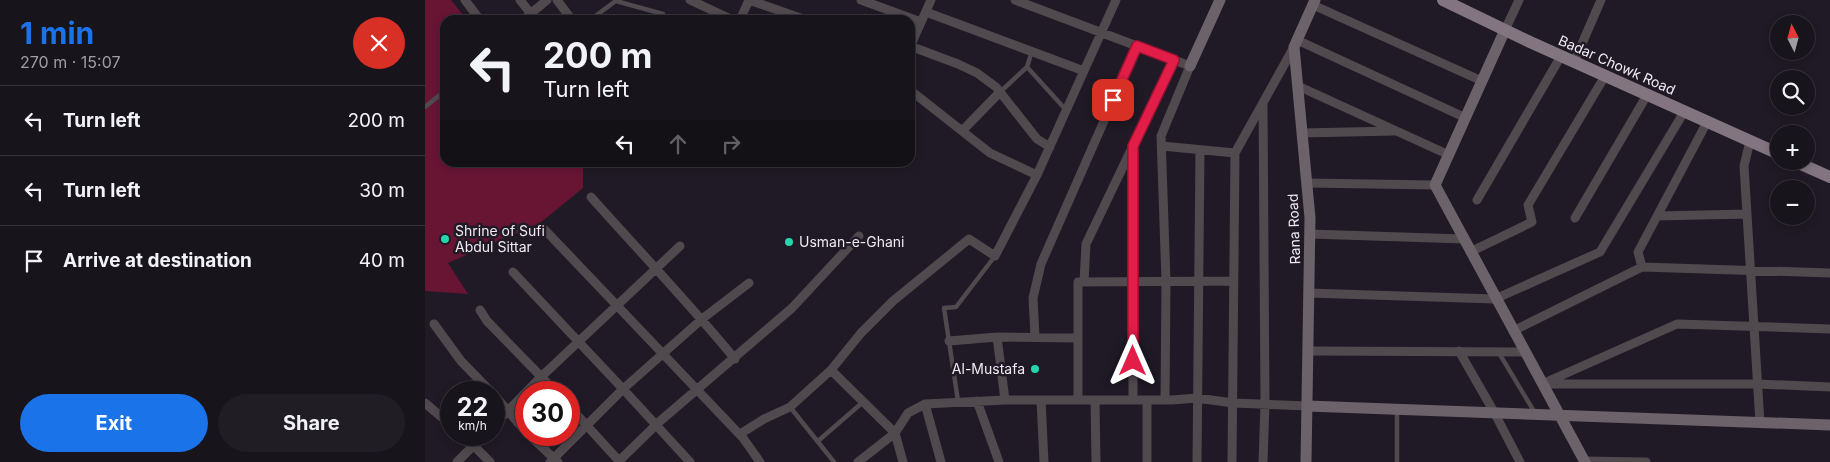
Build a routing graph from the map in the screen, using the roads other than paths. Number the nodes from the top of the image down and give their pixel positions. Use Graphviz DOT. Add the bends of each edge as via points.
graph roads {
  1 [pos="465,0"];
  2 [pos="520,0"];
  3 [pos="547,0"];
  4 [pos="557,0"];
  5 [pos="616,0"];
  6 [pos="690,0"];
  7 [pos="749,0"];
  8 [pos="861,0"];
  9 [pos="931,0"];
  10 [pos="1015,0"];
  11 [pos="1116,0"];
  12 [pos="1220,0"];
  13 [pos="1443,0"];
  14 [pos="1519,0"];
  15 [pos="1601,0"];
  16 [pos="1314,2"];
  17 [pos="926,12"];
  18 [pos="531,14"];
  19 [pos="663,14"];
  20 [pos="477,15"];
  21 [pos="568,15"];
  22 [pos="596,15"];
  23 [pos="722,15"];
  24 [pos="742,15"];
  25 [pos="792,15"];
  26 [pos="902,15"];
  27 [pos="915,20"];
  28 [pos="921,22"];
  29 [pos="1505,30"];
  30 [pos="1101,32"];
  31 [pos="915,35"];
  32 [pos="1295,44"];
  33 [pos="1137,46"];
  34 [pos="915,48"];
  35 [pos="1032,51"];
  36 [pos="1561,56"];
  37 [pos="1174,60"];
  38 [pos="1574,62"];
  39 [pos="1190,66"];
  40 [pos="1027,67"];
  41 [pos="1084,71"];
  42 [pos="1605,76"];
  43 [pos="1482,81"];
  44 [pos="1298,86"];
  45 [pos="1000,92"];
  46 [pos="915,94"];
  47 [pos="440,95"];
  48 [pos="1647,95"];
  49 [pos="1263,102"];
  50 [pos="425,107"];
  51 [pos="1066,110"];
  52 [pos="1684,112"];
  53 [pos="1465,118"];
  54 [pos="1707,122"];
  55 [pos="962,131"];
  56 [pos="1396,131"];
  57 [pos="1302,133"];
  58 [pos="1750,141"];
  59 [pos="1133,146"];
  60 [pos="1162,146"];
  61 [pos="1050,147"];
  62 [pos="1199,150"];
  63 [pos="1770,150"];
  64 [pos="1235,153"];
  65 [pos="1449,155"];
  66 [pos="1813,170"];
  67 [pos="1037,175"];
  68 [pos="1830,178"];
  69 [pos="1307,183"];
  70 [pos="1435,186"];
  71 [pos="591,197"];
  72 [pos="1477,200"];
  73 [pos="1747,214"];
  74 [pos="1657,216"];
  75 [pos="1575,218"];
  76 [pos="545,230"];
  77 [pos="1310,234"];
  78 [pos="859,236"];
  79 [pos="1463,239"];
  80 [pos="680,246"];
  81 [pos="1470,252"];
  82 [pos="995,256"];
  83 [pos="1642,267"];
  84 [pos="1750,269"];
  85 [pos="655,270"];
  86 [pos="513,272"];
  87 [pos="1830,273"];
  88 [pos="1133,281"];
  89 [pos="1166,281"];
  90 [pos="1197,281"];
  91 [pos="1233,281"];
  92 [pos="1084,282"];
  93 [pos="749,283"];
  94 [pos="1309,293"];
  95 [pos="1495,299"];
  96 [pos="617,305"];
  97 [pos="480,310"];
  98 [pos="702,318"];
  99 [pos="434,324"];
  100 [pos="1753,326"];
  101 [pos="1830,329"];
  102 [pos="1513,331"];
  103 [pos="997,337"];
  104 [pos="1035,337"];
  105 [pos="1077,338"];
  106 [pos="949,341"];
  107 [pos="579,342"];
  108 [pos="1308,350"];
  109 [pos="1459,351"];
  110 [pos="1498,352"];
  111 [pos="1524,352"];
  112 [pos="664,354"];
  113 [pos="735,358"];
  114 [pos="831,370"];
  115 [pos="541,377"];
  116 [pos="480,381"];
  117 [pos="545,381"];
  118 [pos="1542,384"];
  119 [pos="1757,384"];
  120 [pos="1830,387"];
  121 [pos="623,389"];
  122 [pos="697,390"];
  123 [pos="1197,398"];
  124 [pos="1005,400"];
  125 [pos="1041,400"];
  126 [pos="1077,400"];
  127 [pos="1095,400"];
  128 [pos="1133,400"];
  129 [pos="1147,400"];
  130 [pos="1165,400"];
  131 [pos="958,401"];
  132 [pos="977,401"];
  133 [pos="863,402"];
  134 [pos="425,403"];
  135 [pos="1233,403"];
  136 [pos="925,404"];
  137 [pos="1265,404"];
  138 [pos="1307,406"];
  139 [pos="505,407"];
  140 [pos="790,407"];
  141 [pos="1397,409"];
  142 [pos="508,410"];
  143 [pos="1494,412"];
  144 [pos="505,413"];
  145 [pos="1535,413"];
  146 [pos="1559,414"];
  147 [pos="440,416"];
  148 [pos="580,418"];
  149 [pos="515,419"];
  150 [pos="1760,423"];
  151 [pos="586,425"];
  152 [pos="656,425"];
  153 [pos="1830,425"];
  154 [pos="895,433"];
  155 [pos="740,434"];
  156 [pos="817,442"];
  157 [pos="473,446"];
  158 [pos="475,446"];
  159 [pos="539,446"];
  160 [pos="554,461"];
  161 [pos="457,462"];
  162 [pos="489,462"];
  163 [pos="619,462"];
  164 [pos="690,462"];
  165 [pos="760,462"];
  166 [pos="834,462"];
  167 [pos="858,462"];
  168 [pos="903,462"];
  169 [pos="941,462"];
  170 [pos="999,462"];
  171 [pos="1044,462"];
  172 [pos="1096,462"];
  173 [pos="1147,462"];
  174 [pos="1197,462"];
  175 [pos="1232,462"];
  176 [pos="1263,462"];
  177 [pos="1306,462"];
  178 [pos="1397,462"];
  179 [pos="1520,462"];
  180 [pos="1585,462"];
  181 [pos="1645,462"];
  1 -- 20 [label="street"];
  2 -- 18 [label="street"];
  3 -- 18 [label="street"];
  4 -- 21 [label="street"];
  5 -- 19 [label="lane"];
  5 -- 22 [label="lane"];
  6 -- 23 [label="street"];
  7 -- 24 [label="street"];
  7 -- 25 [label="street"];
  8 -- 26 [label="street"];
  9 -- 17 [label="street"];
  10 -- 30 [label="street"];
  11 -- 30 [label="street"];
  12 -- 39 [label="street"];
  13 -- 29 [label="main road, Badar Chowk Road"];
  14 -- 29 [label="street"];
  15 -- 38 [label="street"];
  16 -- 32 [label="street"];
  16 -- 43 [label="street"];
  17 -- 28 [label="street"];
  17 -- 35 [label="street"];
  27 -- 28 [label="street"];
  28 -- 31 [label="street"];
  29 -- 36 [label="main road, Badar Chowk Road"];
  29 -- 43 [label="street"];
  30 -- 33 [label="street"];
  30 -- 41 [label="street"];
  32 -- 44 [label="street, Rana Road"];
  32 -- 49 [label="street"];
  32 -- 53 [label="street"];
  33 -- 37 [label="street"];
  33 -- 104 [label="street" via="1041,264 1033,298"];
  34 -- 45 [label="street" via="977,73"];
  35 -- 40 [label="lane"];
  35 -- 41 [label="street"];
  36 -- 38 [label="main road, Badar Chowk Road"];
  36 -- 72 [label="street"];
  37 -- 39 [label="street"];
  37 -- 59 [label="street"];
  38 -- 42 [label="main road, Badar Chowk Road"];
  39 -- 60 [label="street" via="1161,136"];
  40 -- 45 [label="lane"];
  40 -- 51 [label="lane"];
  41 -- 51 [label="street"];
  42 -- 48 [label="main road, Badar Chowk Road"];
  42 -- 81 [label="street" via="1529,205 1532,222"];
  43 -- 53 [label="street"];
  44 -- 56 [label="street"];
  44 -- 57 [label="street, Rana Road"];
  45 -- 55 [label="street"];
  45 -- 61 [label="street" via="1037,139"];
  46 -- 55 [label="street"];
  47 -- 50 [label="lane"];
  48 -- 52 [label="main road, Badar Chowk Road"];
  48 -- 75 [label="street"];
  49 -- 64 [label="street"];
  49 -- 137 [label="street"];
  51 -- 61 [label="street"];
  52 -- 54 [label="main road, Badar Chowk Road"];
  52 -- 95 [label="street" via="1599,252"];
  53 -- 65 [label="street"];
  54 -- 58 [label="main road, Badar Chowk Road"];
  54 -- 74 [label="street"];
  55 -- 67 [label="street" via="990,153"];
  56 -- 57 [label="street"];
  56 -- 65 [label="street"];
  57 -- 69 [label="street, Rana Road"];
  58 -- 63 [label="main road, Badar Chowk Road"];
  58 -- 73 [label="street" via="1744,166"];
  59 -- 88 [label="street"];
  59 -- 92 [label="street" via="1086,244"];
  60 -- 62 [label="street"];
  60 -- 89 [label="street"];
  61 -- 67 [label="street"];
  62 -- 64 [label="street"];
  62 -- 90 [label="street"];
  64 -- 91 [label="street"];
  65 -- 70 [label="street"];
  66 -- 68 [label="main road"];
  67 -- 82 [label="street"];
  69 -- 70 [label="street"];
  69 -- 77 [label="street, Rana Road"];
  70 -- 79 [label="street"];
  71 -- 85 [label="street"];
  73 -- 74 [label="street"];
  73 -- 84 [label="street"];
  74 -- 83 [label="street" via="1638,252"];
  76 -- 96 [label="street"];
  77 -- 79 [label="street"];
  77 -- 94 [label="street, Rana Road"];
  78 -- 113 [label="street" via="792,308"];
  79 -- 81 [label="street"];
  80 -- 85 [label="street"];
  81 -- 95 [label="street"];
  82 -- 106 [label="lane" via="956,307 944,308"];
  82 -- 114 [label="street" via="969,239 893,301"];
  83 -- 84 [label="street"];
  83 -- 102 [label="street"];
  84 -- 87 [label="street"];
  84 -- 100 [label="street"];
  85 -- 96 [label="street"];
  85 -- 98 [label="street"];
  86 -- 107 [label="street"];
  88 -- 89 [label="street"];
  88 -- 92 [label="street"];
  88 -- 128 [label="street"];
  89 -- 90 [label="street"];
  89 -- 130 [label="street"];
  90 -- 91 [label="street"];
  90 -- 123 [label="street"];
  91 -- 135 [label="street"];
  92 -- 105 [label="street" via="1078,282"];
  93 -- 98 [label="street"];
  94 -- 95 [label="street"];
  94 -- 108 [label="street, Rana Road"];
  95 -- 102 [label="street"];
  96 -- 107 [label="street"];
  96 -- 112 [label="street"];
  97 -- 115 [label="street"];
  98 -- 112 [label="street"];
  98 -- 113 [label="street"];
  99 -- 116 [label="street"];
  100 -- 101 [label="street"];
  100 -- 118 [label="street" via="1677,324"];
  100 -- 119 [label="street"];
  102 -- 111 [label="street"];
  103 -- 104 [label="street"];
  103 -- 106 [label="street"];
  103 -- 124 [label="street"];
  104 -- 105 [label="street"];
  105 -- 126 [label="street"];
  106 -- 131 [label="lane"];
  107 -- 115 [label="street"];
  107 -- 121 [label="street"];
  108 -- 109 [label="street"];
  108 -- 138 [label="street, Rana Road"];
  109 -- 110 [label="street"];
  109 -- 143 [label="street"];
  110 -- 111 [label="street"];
  110 -- 145 [label="lane"];
  111 -- 118 [label="street"];
  112 -- 121 [label="street"];
  112 -- 122 [label="street"];
  113 -- 122 [label="street"];
  114 -- 133 [label="street"];
  114 -- 140 [label="street"];
  115 -- 117 [label="street"];
  115 -- 142 [label="street"];
  118 -- 119 [label="street"];
  118 -- 146 [label="street"];
  119 -- 120 [label="street"];
  119 -- 150 [label="street"];
  121 -- 151 [label="street"];
  121 -- 152 [label="street"];
  122 -- 152 [label="street"];
  122 -- 155 [label="street"];
  123 -- 130 [label="street"];
  123 -- 135 [label="street"];
  123 -- 174 [label="street"];
  124 -- 125 [label="street"];
  124 -- 132 [label="street"];
  125 -- 126 [label="street"];
  125 -- 171 [label="street"];
  126 -- 127 [label="street"];
  127 -- 128 [label="street"];
  127 -- 172 [label="street"];
  128 -- 129 [label="street"];
  129 -- 130 [label="street"];
  129 -- 173 [label="street"];
  131 -- 132 [label="street"];
  131 -- 136 [label="street"];
  132 -- 170 [label="street"];
  133 -- 154 [label="street"];
  133 -- 156 [label="lane"];
  134 -- 147 [label="street"];
  135 -- 137 [label="street"];
  135 -- 175 [label="street"];
  136 -- 154 [label="street" via="908,413"];
  136 -- 169 [label="street"];
  137 -- 138 [label="street"];
  137 -- 176 [label="street"];
  138 -- 141 [label="street"];
  138 -- 177 [label="street, Rana Road"];
  139 -- 142 [label="street"];
  140 -- 155 [label="street"];
  140 -- 156 [label="lane"];
  141 -- 143 [label="street"];
  141 -- 178 [label="lane"];
  142 -- 144 [label="street"];
  142 -- 149 [label="street"];
  143 -- 145 [label="street"];
  143 -- 179 [label="street"];
  145 -- 146 [label="street"];
  146 -- 150 [label="street"];
  146 -- 180 [label="street"];
  148 -- 151 [label="street"];
  150 -- 153 [label="street"];
  151 -- 160 [label="street"];
  151 -- 163 [label="street"];
  152 -- 163 [label="street"];
  152 -- 164 [label="street"];
  154 -- 167 [label="street"];
  154 -- 168 [label="street"];
  155 -- 165 [label="street"];
  156 -- 166 [label="lane"];
  157 -- 161 [label="street"];
  158 -- 162 [label="street"];
  159 -- 160 [label="street"];
  180 -- 181 [label="street"];
}
